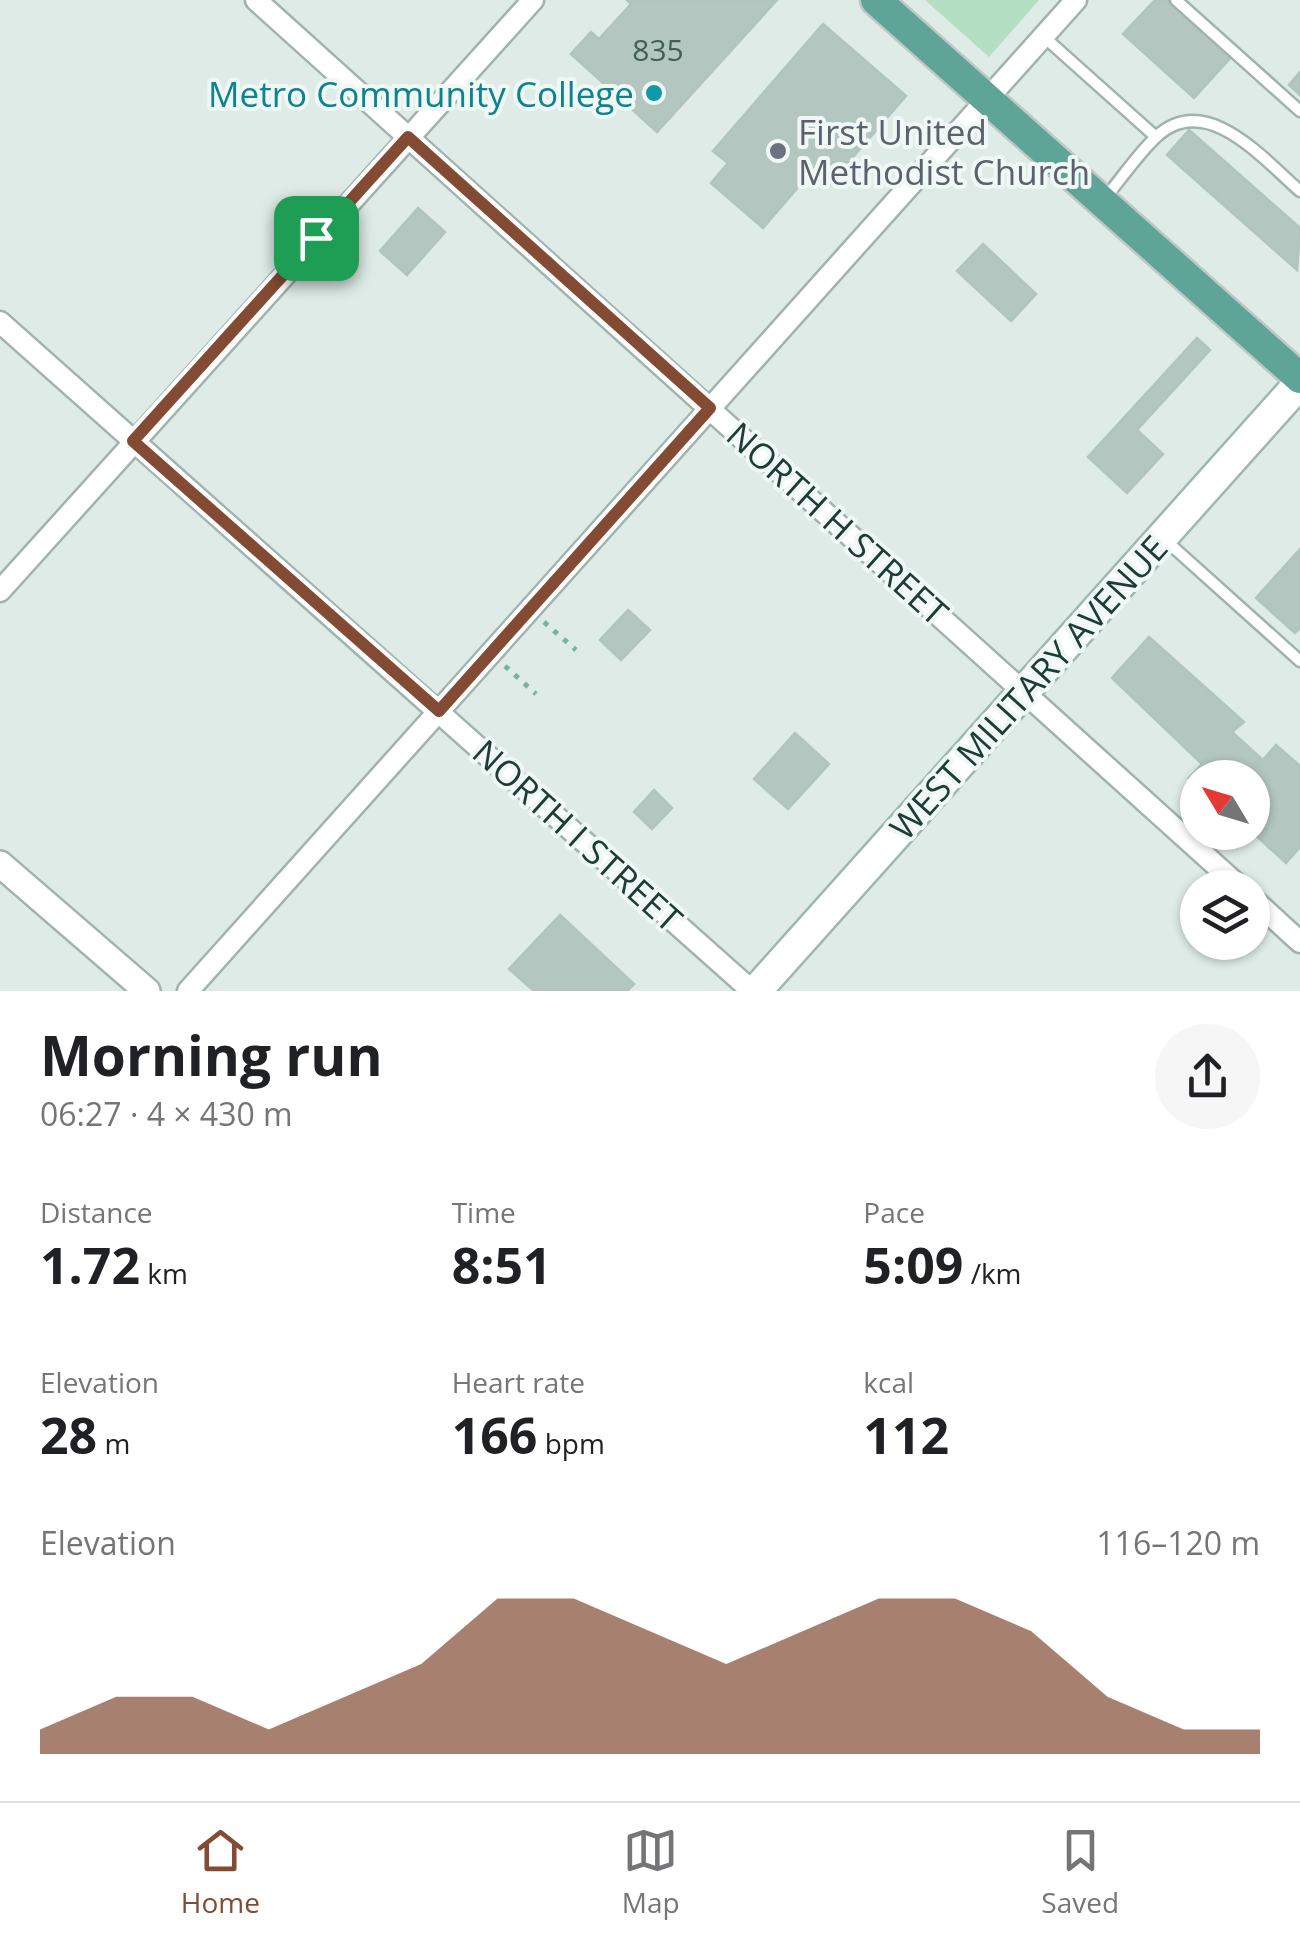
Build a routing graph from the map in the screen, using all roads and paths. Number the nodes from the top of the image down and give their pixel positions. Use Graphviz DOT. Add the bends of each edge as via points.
graph roads {
  1 [pos="256,0"];
  2 [pos="533,0"];
  3 [pos="876,0"];
  4 [pos="1076,0"];
  5 [pos="1176,0"];
  6 [pos="1043,36"];
  7 [pos="986,100"];
  8 [pos="1300,111"];
  9 [pos="408,137"];
  10 [pos="1156,137"];
  11 [pos="1300,191"];
  12 [pos="1101,202"];
  13 [pos="0,322"];
  14 [pos="1300,381"];
  15 [pos="710,408"];
  16 [pos="133,441"];
  17 [pos="1162,537"];
  18 [pos="0,591"];
  19 [pos="542,620"];
  20 [pos="576,650"];
  21 [pos="1300,661"];
  22 [pos="504,664"];
  23 [pos="1026,691"];
  24 [pos="536,694"];
  25 [pos="439,711"];
  26 [pos="0,864"];
  27 [pos="1221,870"];
  28 [pos="1270,914"];
  29 [pos="1300,942"];
  30 [pos="146,991"];
  31 [pos="188,991"];
  32 [pos="754,991"];
  1 -- 9 [label="street, NORTH H STREET"];
  2 -- 9 [label="street"];
  3 -- 7 [label="main road"];
  4 -- 6 [label="street"];
  5 -- 8 [label="lane"];
  6 -- 7 [label="street"];
  6 -- 10 [label="lane"];
  7 -- 12 [label="main road"];
  7 -- 15 [label="street"];
  9 -- 15 [label="street, NORTH H STREET"];
  9 -- 16 [label="street"];
  10 -- 11 [label="lane" via="1174,124 1200,121 1231,131"];
  10 -- 12 [label="lane"];
  12 -- 14 [label="main road"];
  13 -- 16 [label="street, NORTH I STREET"];
  14 -- 17 [label="main road, WEST MILITARY AVENUE"];
  15 -- 23 [label="street, NORTH H STREET"];
  15 -- 25 [label="street"];
  16 -- 18 [label="street"];
  16 -- 25 [label="street, NORTH I STREET"];
  17 -- 21 [label="lane"];
  17 -- 23 [label="main road, WEST MILITARY AVENUE"];
  19 -- 20 [label="path"];
  22 -- 24 [label="path"];
  23 -- 27 [label="street, NORTH H STREET"];
  23 -- 32 [label="main road, WEST MILITARY AVENUE"];
  25 -- 31 [label="street"];
  25 -- 32 [label="street, NORTH I STREET"];
  26 -- 30 [label="street"];
  28 -- 29 [label="street"];
}
